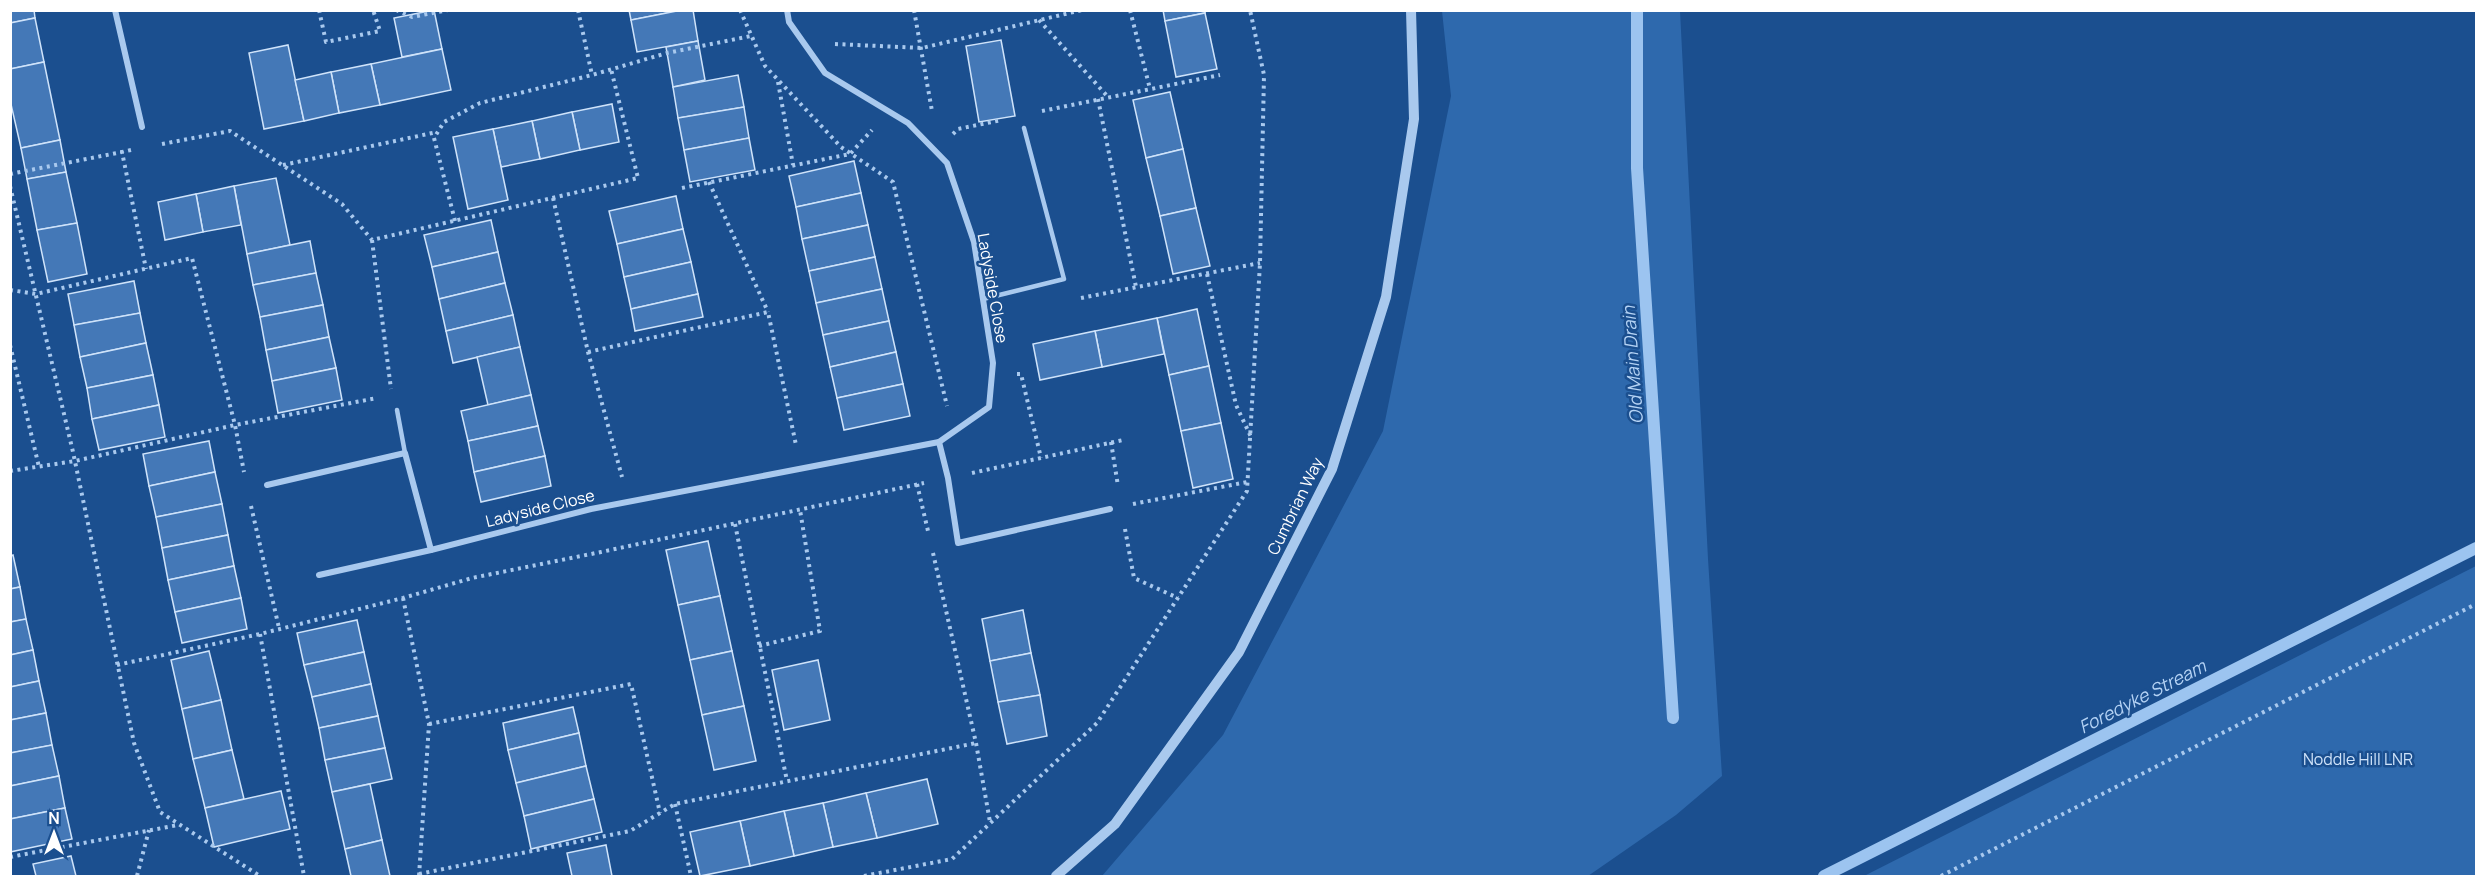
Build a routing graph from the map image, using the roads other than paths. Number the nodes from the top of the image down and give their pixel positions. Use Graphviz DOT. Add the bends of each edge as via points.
graph roads {
  1 [pos="115,10"];
  2 [pos="787,10"];
  3 [pos="1411,10"];
  4 [pos="142,127"];
  5 [pos="1024,128"];
  6 [pos="983,299"];
  7 [pos="397,410"];
  8 [pos="939,442"];
  9 [pos="405,453"];
  10 [pos="267,485"];
  11 [pos="1110,509"];
  12 [pos="431,550"];
  13 [pos="319,575"];
  14 [pos="1056,876"];
  1 -- 4 [label="street"];
  2 -- 6 [label="street, Ladyside Close" via="789,22 825,74 908,123 947,163 974,242"];
  3 -- 14 [label="street, Cumbrian Way" via="1413,119 1386,297 1332,469 1239,652 1115,824"];
  5 -- 6 [label="lane" via="1064,279"];
  6 -- 8 [label="street, Ladyside Close" via="993,363 989,407"];
  7 -- 9 [label="lane"];
  8 -- 11 [label="street" via="958,543"];
  8 -- 12 [label="street, Ladyside Close" via="591,508"];
  9 -- 10 [label="street"];
  9 -- 12 [label="street"];
  12 -- 13 [label="street, Ladyside Close"];
}
